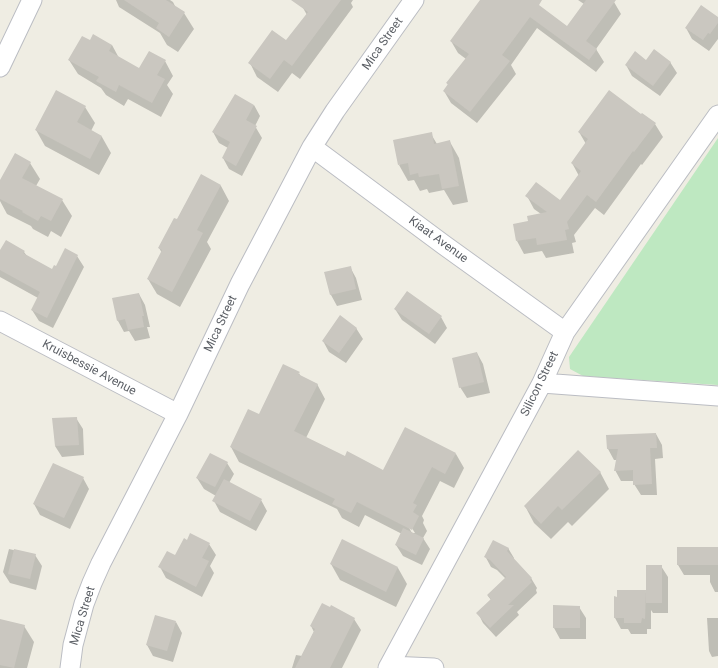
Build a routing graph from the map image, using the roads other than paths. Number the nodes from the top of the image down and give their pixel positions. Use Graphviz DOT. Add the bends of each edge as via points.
graph roads {
  1 [pos="32,0"];
  2 [pos="414,0"];
  3 [pos="0,67"];
  4 [pos="718,116"];
  5 [pos="312,147"];
  6 [pos="0,321"];
  7 [pos="565,332"];
  8 [pos="542,383"];
  9 [pos="718,396"];
  10 [pos="178,414"];
  11 [pos="389,667"];
  12 [pos="70,668"];
  13 [pos="434,668"];
  1 -- 3 [label="street"];
  2 -- 5 [label="street, Mica Street"];
  4 -- 7 [label="street, Silicon Street"];
  5 -- 7 [label="street, Kiaat Avenue"];
  5 -- 10 [label="street, Mica Street" via="240,284"];
  6 -- 10 [label="street, Kruisbessie Avenue"];
  7 -- 8 [label="street, Silicon Street"];
  8 -- 9 [label="street"];
  8 -- 11 [label="street, Silicon Street"];
  10 -- 12 [label="street, Mica Street" via="92,583 73,645"];
  11 -- 13 [label="street"];
}
